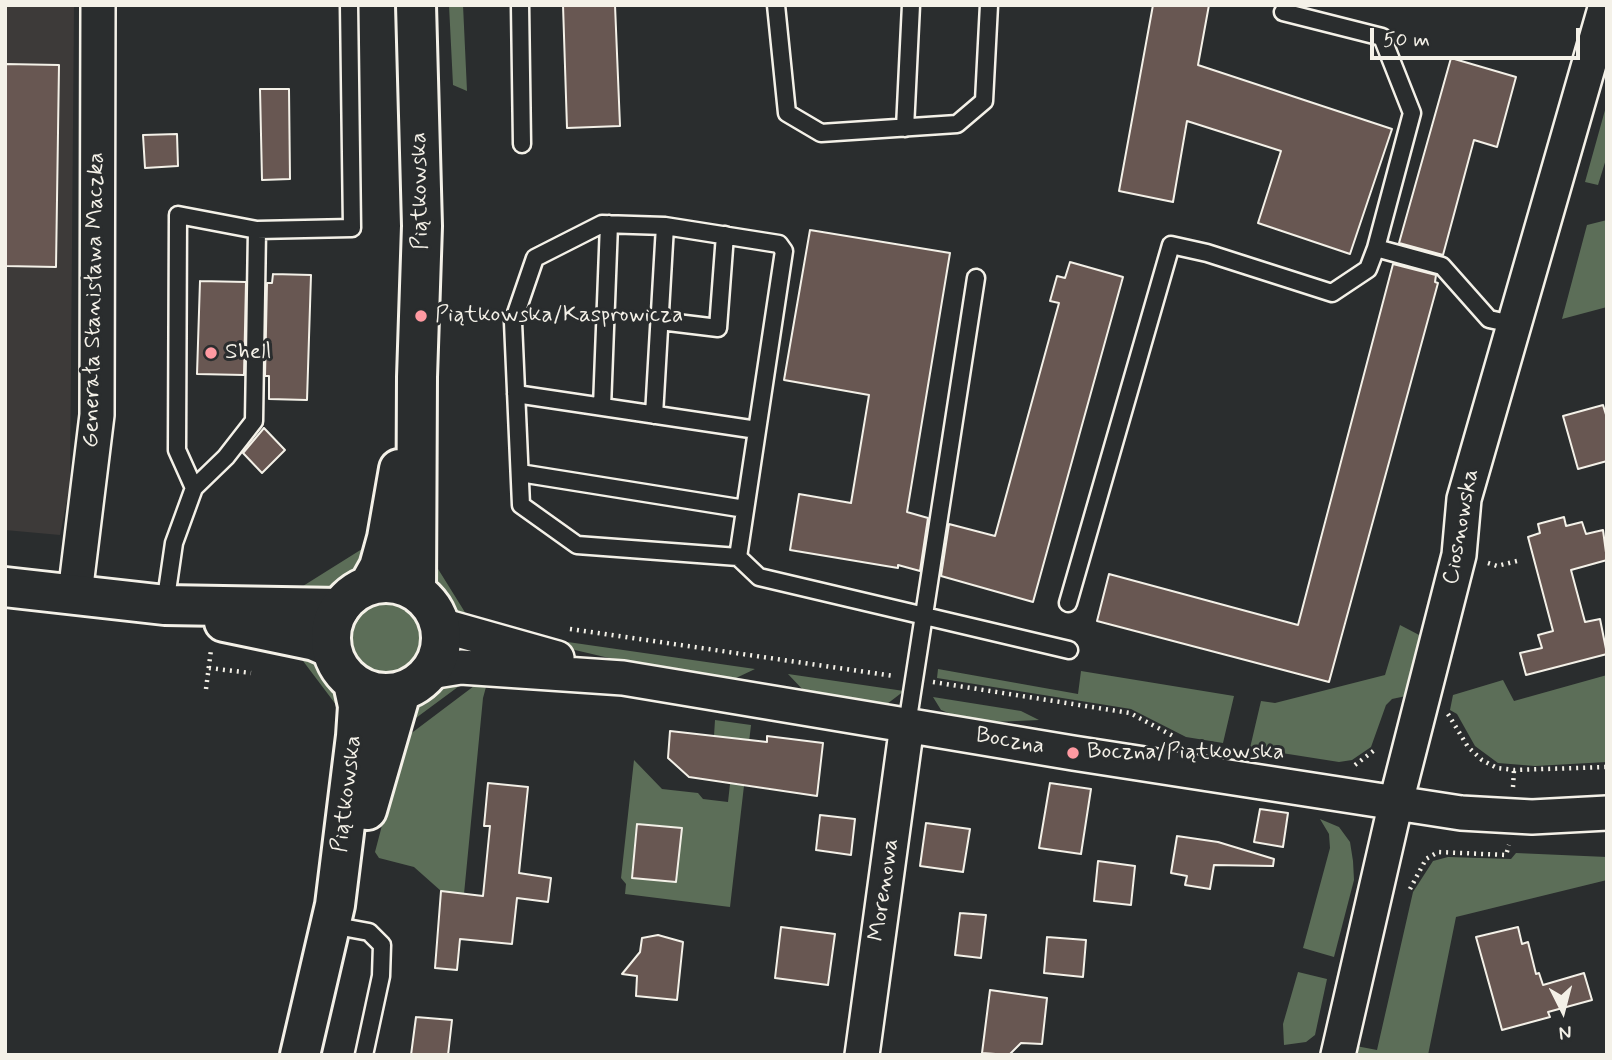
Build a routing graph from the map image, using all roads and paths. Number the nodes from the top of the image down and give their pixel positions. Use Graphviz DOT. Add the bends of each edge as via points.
graph roads {
  1 [pos="98,5"];
  2 [pos="349,5"];
  3 [pos="416,5"];
  4 [pos="520,5"];
  5 [pos="776,5"];
  6 [pos="911,5"];
  7 [pos="989,5"];
  8 [pos="1606,8"];
  9 [pos="1283,12"];
  10 [pos="905,128"];
  11 [pos="522,144"];
  12 [pos="608,224"];
  13 [pos="665,226"];
  14 [pos="257,230"];
  15 [pos="725,235"];
  16 [pos="1376,248"];
  17 [pos="976,278"];
  18 [pos="660,321"];
  19 [pos="1512,324"];
  20 [pos="417,377"];
  21 [pos="516,394"];
  22 [pos="602,407"];
  23 [pos="654,415"];
  24 [pos="757,430"];
  25 [pos="520,473"];
  26 [pos="194,488"];
  27 [pos="745,509"];
  28 [pos="738,557"];
  29 [pos="369,585"];
  30 [pos="5,587"];
  31 [pos="416,592"];
  32 [pos="75,594"];
  33 [pos="1068,603"];
  34 [pos="165,605"];
  35 [pos="340,608"];
  36 [pos="923,617"];
  37 [pos="440,625"];
  38 [pos="557,628"];
  39 [pos="211,646"];
  40 [pos="331,648"];
  41 [pos="1069,650"];
  42 [pos="209,668"];
  43 [pos="251,673"];
  44 [pos="897,677"];
  45 [pos="623,678"];
  46 [pos="925,681"];
  47 [pos="416,682"];
  48 [pos="354,683"];
  49 [pos="206,689"];
  50 [pos="1437,710"];
  51 [pos="907,725"];
  52 [pos="1185,742"];
  53 [pos="1378,744"];
  54 [pos="1607,767"];
  55 [pos="1346,768"];
  56 [pos="1396,802"];
  57 [pos="1607,813"];
  58 [pos="1509,835"];
  59 [pos="1408,894"];
  60 [pos="333,915"];
  61 [pos="300,1055"];
  62 [pos="363,1055"];
  63 [pos="862,1055"];
  64 [pos="1338,1055"];
  1 -- 32 [label="street, Generała Stanisława Maczka" via="97,415"];
  2 -- 14 [label="lane" via="352,228"];
  3 -- 20 [label="main road, Piątkowska" via="422,226"];
  4 -- 11 [label="lane"];
  5 -- 10 [label="lane" via="787,113 821,133"];
  6 -- 10 [label="lane"];
  7 -- 10 [label="lane" via="984,102 957,124"];
  8 -- 19 [label="street, Ciosnowska"];
  9 -- 16 [label="lane" via="1382,37 1412,113"];
  12 -- 13 [label="lane"];
  12 -- 21 [label="lane" via="535,258 513,322"];
  12 -- 22 [label="lane"];
  13 -- 15 [label="lane"];
  13 -- 18 [label="lane"];
  14 -- 26 [label="lane" via="254,421"];
  14 -- 26 [label="lane" via="178,215 177,450"];
  15 -- 18 [label="lane" via="718,328"];
  15 -- 24 [label="lane" via="779,244 785,251"];
  16 -- 19 [label="lane" via="1442,266 1489,319"];
  16 -- 33 [label="lane" via="1368,270 1332,293 1171,245"];
  17 -- 36 [label="lane"];
  18 -- 23 [label="lane"];
  19 -- 56 [label="street, Ciosnowska" via="1464,499 1459,555"];
  20 -- 29 [label="main road, Piątkowska" via="387,538"];
  20 -- 31 [label="main road, Piątkowska"];
  21 -- 22 [label="lane"];
  21 -- 25 [label="lane"];
  22 -- 23 [label="lane"];
  23 -- 24 [label="lane"];
  24 -- 27 [label="lane"];
  25 -- 27 [label="lane"];
  25 -- 28 [label="lane" via="521,505 577,545"];
  26 -- 34 [label="lane" via="174,543"];
  27 -- 28 [label="lane"];
  28 -- 36 [label="lane" via="760,577"];
  29 -- 31 [label="main road" via="402,585"];
  29 -- 35 [label="main road" via="352,594"];
  30 -- 32 [label="main road"];
  31 -- 37 [label="main road" via="427,601"];
  32 -- 34 [label="main road"];
  34 -- 35 [label="main road"];
  34 -- 40 [label="main road" via="315,640"];
  35 -- 40 [label="main road" via="332,627"];
  36 -- 41 [label="lane"];
  36 -- 51 [label="lane"];
  37 -- 45 [label="street, Boczna"];
  37 -- 47 [label="main road" via="442,641"];
  38 -- 44 [label="path"];
  39 -- 42 [label="path"];
  40 -- 48 [label="main road" via="343,674"];
  42 -- 43 [label="path"];
  42 -- 49 [label="path"];
  45 -- 47 [label="street, Boczna" via="461,667"];
  45 -- 51 [label="street, Boczna"];
  46 -- 52 [label="path" via="1130,713"];
  47 -- 48 [label="main road" via="385,694"];
  47 -- 60 [label="main road, Piątkowska"];
  48 -- 60 [label="main road, Piątkowska" via="356,736"];
  50 -- 54 [label="path" via="1446,711 1468,747 1497,768"];
  51 -- 56 [label="street, Boczna"];
  51 -- 63 [label="street, Morenowa"];
  53 -- 55 [label="path" via="1360,763"];
  56 -- 57 [label="street, Boczna" via="1498,816"];
  56 -- 64 [label="street, Ciosnowska"];
  58 -- 59 [label="path" via="1506,855 1438,852 1426,859"];
  60 -- 61 [label="main road, Piątkowska"];
  60 -- 62 [label="lane" via="369,932 382,945 381,976"];
}
